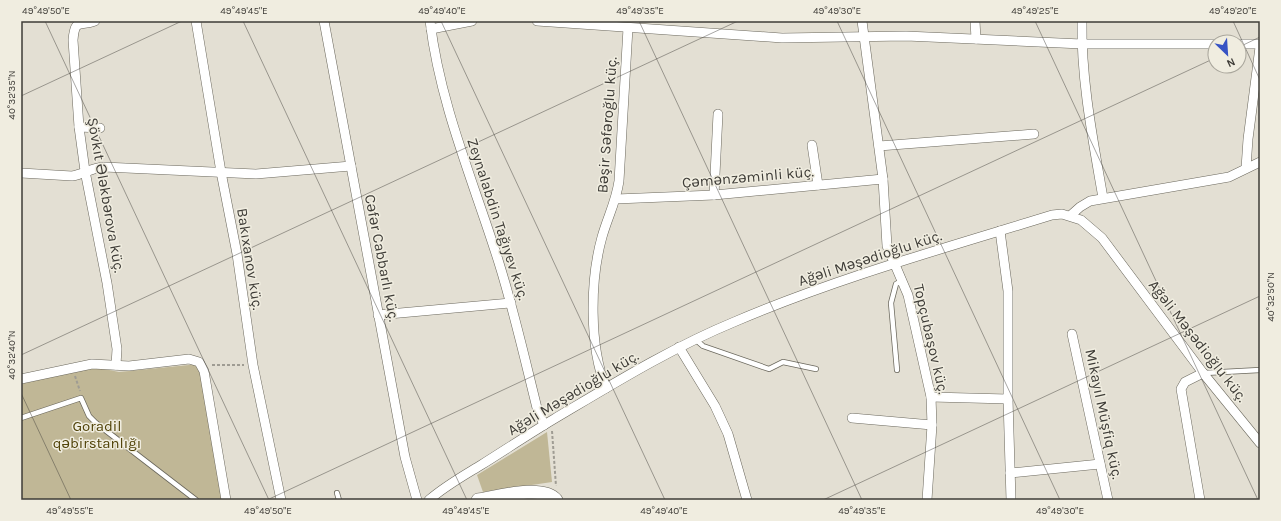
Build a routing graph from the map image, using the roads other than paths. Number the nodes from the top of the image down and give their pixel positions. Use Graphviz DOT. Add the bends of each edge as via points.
graph roads {
  1 [pos="96,21"];
  2 [pos="196,21"];
  3 [pos="324,21"];
  4 [pos="472,21"];
  5 [pos="537,21"];
  6 [pos="862,21"];
  7 [pos="975,21"];
  8 [pos="1082,21"];
  9 [pos="628,24"];
  10 [pos="430,25"];
  11 [pos="865,35"];
  12 [pos="976,40"];
  13 [pos="1082,44"];
  14 [pos="1207,44"];
  15 [pos="1247,44"];
  16 [pos="1260,44"];
  17 [pos="1260,47"];
  18 [pos="718,114"];
  19 [pos="79,128"];
  20 [pos="100,128"];
  21 [pos="1034,134"];
  22 [pos="812,145"];
  23 [pos="879,146"];
  24 [pos="1260,162"];
  25 [pos="351,166"];
  26 [pos="1246,168"];
  27 [pos="85,171"];
  28 [pos="221,172"];
  29 [pos="21,173"];
  30 [pos="883,179"];
  31 [pos="818,185"];
  32 [pos="714,195"];
  33 [pos="1103,198"];
  34 [pos="616,199"];
  35 [pos="1070,216"];
  36 [pos="1000,231"];
  37 [pos="894,264"];
  38 [pos="902,280"];
  39 [pos="511,303"];
  40 [pos="378,315"];
  41 [pos="1072,334"];
  42 [pos="695,339"];
  43 [pos="680,347"];
  44 [pos="116,365"];
  45 [pos="816,368"];
  46 [pos="897,370"];
  47 [pos="1260,370"];
  48 [pos="1203,373"];
  49 [pos="21,379"];
  50 [pos="606,388"];
  51 [pos="931,397"];
  52 [pos="1008,399"];
  53 [pos="21,418"];
  54 [pos="852,418"];
  55 [pos="546,424"];
  56 [pos="932,425"];
  57 [pos="1260,443"];
  58 [pos="1100,464"];
  59 [pos="1010,472"];
  60 [pos="337,493"];
  61 [pos="555,499"];
  62 [pos="196,500"];
  63 [pos="226,500"];
  64 [pos="281,500"];
  65 [pos="339,500"];
  66 [pos="417,500"];
  67 [pos="429,500"];
  68 [pos="478,500"];
  69 [pos="747,500"];
  70 [pos="927,500"];
  71 [pos="1011,500"];
  72 [pos="1108,500"];
  73 [pos="1200,500"];
  1 -- 19 [label="street, Şövkıt Ələkbərova küç." via="80,23 74,28"];
  2 -- 28 [label="street, Bakıxanov küç."];
  3 -- 25 [label="street, Cəfər Cabbarlı küç."];
  4 -- 10 [label="street"];
  5 -- 9 [label="street"];
  6 -- 11 [label="street, Topçubaşov küç."];
  7 -- 12 [label="street"];
  8 -- 13 [label="street"];
  9 -- 11 [label="street" via="782,38"];
  9 -- 34 [label="street, Bəşir Səfəroğlu küç." via="622,156"];
  10 -- 39 [label="street, Zeynalabdin Tağıyev küç." via="446,104"];
  11 -- 12 [label="street"];
  11 -- 23 [label="street, Topçubaşov küç."];
  12 -- 13 [label="street"];
  13 -- 14 [label="street"];
  13 -- 33 [label="street" via="1088,103"];
  15 -- 16 [label="street"];
  17 -- 26 [label="street"];
  18 -- 32 [label="street"];
  19 -- 20 [label="street"];
  19 -- 27 [label="street, Şövkıt Ələkbərova küç."];
  21 -- 23 [label="street"];
  22 -- 31 [label="street"];
  23 -- 30 [label="street, Topçubaşov küç."];
  24 -- 26 [label="street"];
  25 -- 28 [label="street" via="256,174"];
  25 -- 40 [label="street, Cəfər Cabbarlı küç."];
  26 -- 33 [label="street" via="1230,177 1212,181"];
  27 -- 28 [label="street" via="92,167 104,167"];
  27 -- 29 [label="street" via="72,176"];
  27 -- 44 [label="street, Şövkıt Ələkbərova küç." via="107,282 117,349"];
  28 -- 64 [label="street, Bakıxanov küç." via="237,254 253,365"];
  30 -- 31 [label="street, Çəmənzəminli küç."];
  30 -- 37 [label="street, Topçubaşov küç." via="885,233"];
  31 -- 32 [label="street, Çəmənzəminli küç."];
  32 -- 34 [label="street, Çəmənzəminli küç."];
  33 -- 35 [label="street" via="1090,201"];
  34 -- 50 [label="street, Bəşir Səfəroğlu küç." via="602,237 595,295 594,343"];
  35 -- 36 [label="street, Ağəli Məşədioğlu küç." via="1052,215"];
  35 -- 48 [label="street, Ağəli Məşədioğlu küç." via="1090,227 1102,238"];
  36 -- 37 [label="street, Ağəli Məşədioğlu küç."];
  36 -- 52 [label="street" via="1008,290"];
  37 -- 38 [label="street, Topçubaşov küç."];
  37 -- 42 [label="street, Ağəli Məşədioğlu küç." via="773,306"];
  38 -- 46 [label="lane" via="896,284 891,303"];
  38 -- 51 [label="street, Topçubaşov küç." via="908,295"];
  39 -- 40 [label="street"];
  39 -- 55 [label="street, Zeynalabdin Tağıyev küç." via="537,408"];
  40 -- 66 [label="street, Cəfər Cabbarlı küç." via="405,457"];
  41 -- 58 [label="street, Mikayıl Müşfiq küç."];
  42 -- 43 [label="street, Ağəli Məşədioğlu küç."];
  42 -- 45 [label="lane" via="703,346 769,369 783,362"];
  43 -- 50 [label="street, Ağəli Məşədioğlu küç."];
  43 -- 69 [label="street" via="715,406 728,434"];
  44 -- 49 [label="street" via="92,364"];
  44 -- 63 [label="street" via="188,360 195,360 203,365"];
  47 -- 48 [label="lane"];
  48 -- 57 [label="street, Ağəli Məşədioğlu küç."];
  48 -- 73 [label="street" via="1185,382 1181,389"];
  50 -- 55 [label="street, Ağəli Məşədioğlu küç."];
  51 -- 52 [label="street"];
  51 -- 56 [label="street, Topçubaşov küç."];
  52 -- 59 [label="street"];
  53 -- 62 [label="lane" via="81,398 88,416 96,424"];
  54 -- 56 [label="street"];
  55 -- 67 [label="street, Ağəli Məşədioğlu küç."];
  56 -- 70 [label="street, Topçubaşov küç."];
  58 -- 59 [label="street"];
  58 -- 72 [label="street, Mikayıl Müşfiq küç."];
  59 -- 71 [label="street"];
  60 -- 65 [label="lane"];
  61 -- 68 [label="street" via="542,492 529,492"];
}
